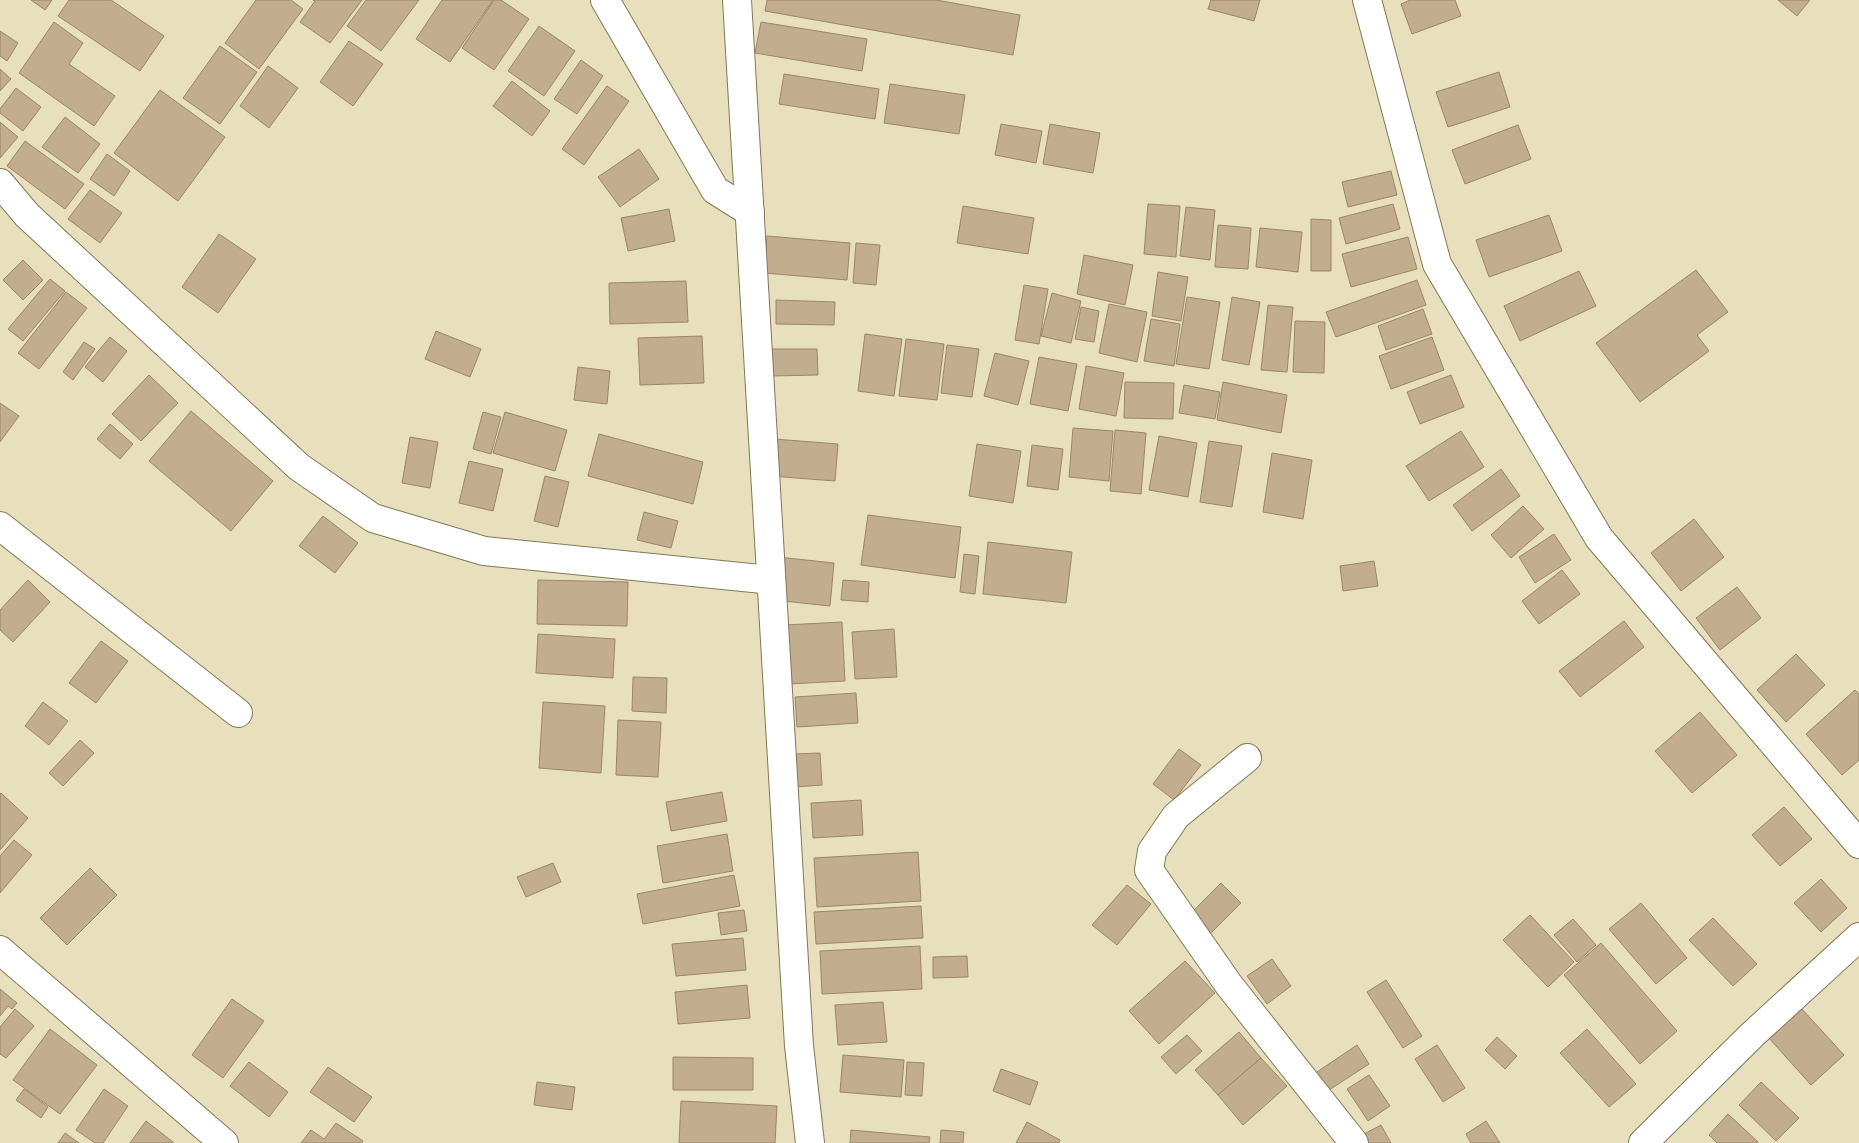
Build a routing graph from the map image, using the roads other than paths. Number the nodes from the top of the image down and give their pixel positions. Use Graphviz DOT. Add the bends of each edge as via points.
graph roads {
  1 [pos="605,0"];
  2 [pos="737,0"];
  3 [pos="1367,0"];
  4 [pos="0,183"];
  5 [pos="750,212"];
  6 [pos="0,526"];
  7 [pos="771,580"];
  8 [pos="238,713"];
  9 [pos="1247,758"];
  10 [pos="1859,844"];
  11 [pos="1859,937"];
  12 [pos="0,950"];
  13 [pos="224,1143"];
  14 [pos="810,1143"];
  15 [pos="1354,1143"];
  16 [pos="1643,1143"];
  1 -- 5 [label="street" via="715,190"];
  2 -- 5 [label="street"];
  3 -- 10 [label="street" via="1437,264 1599,538"];
  4 -- 7 [label="street" via="27,215 299,467 373,518 484,551"];
  5 -- 7 [label="street"];
  6 -- 8 [label="street"];
  7 -- 14 [label="street" via="799,1046"];
  9 -- 15 [label="street" via="1176,816 1152,851 1149,870 1229,985"];
  11 -- 16 [label="street" via="1752,1035"];
  12 -- 13 [label="street"];
}
